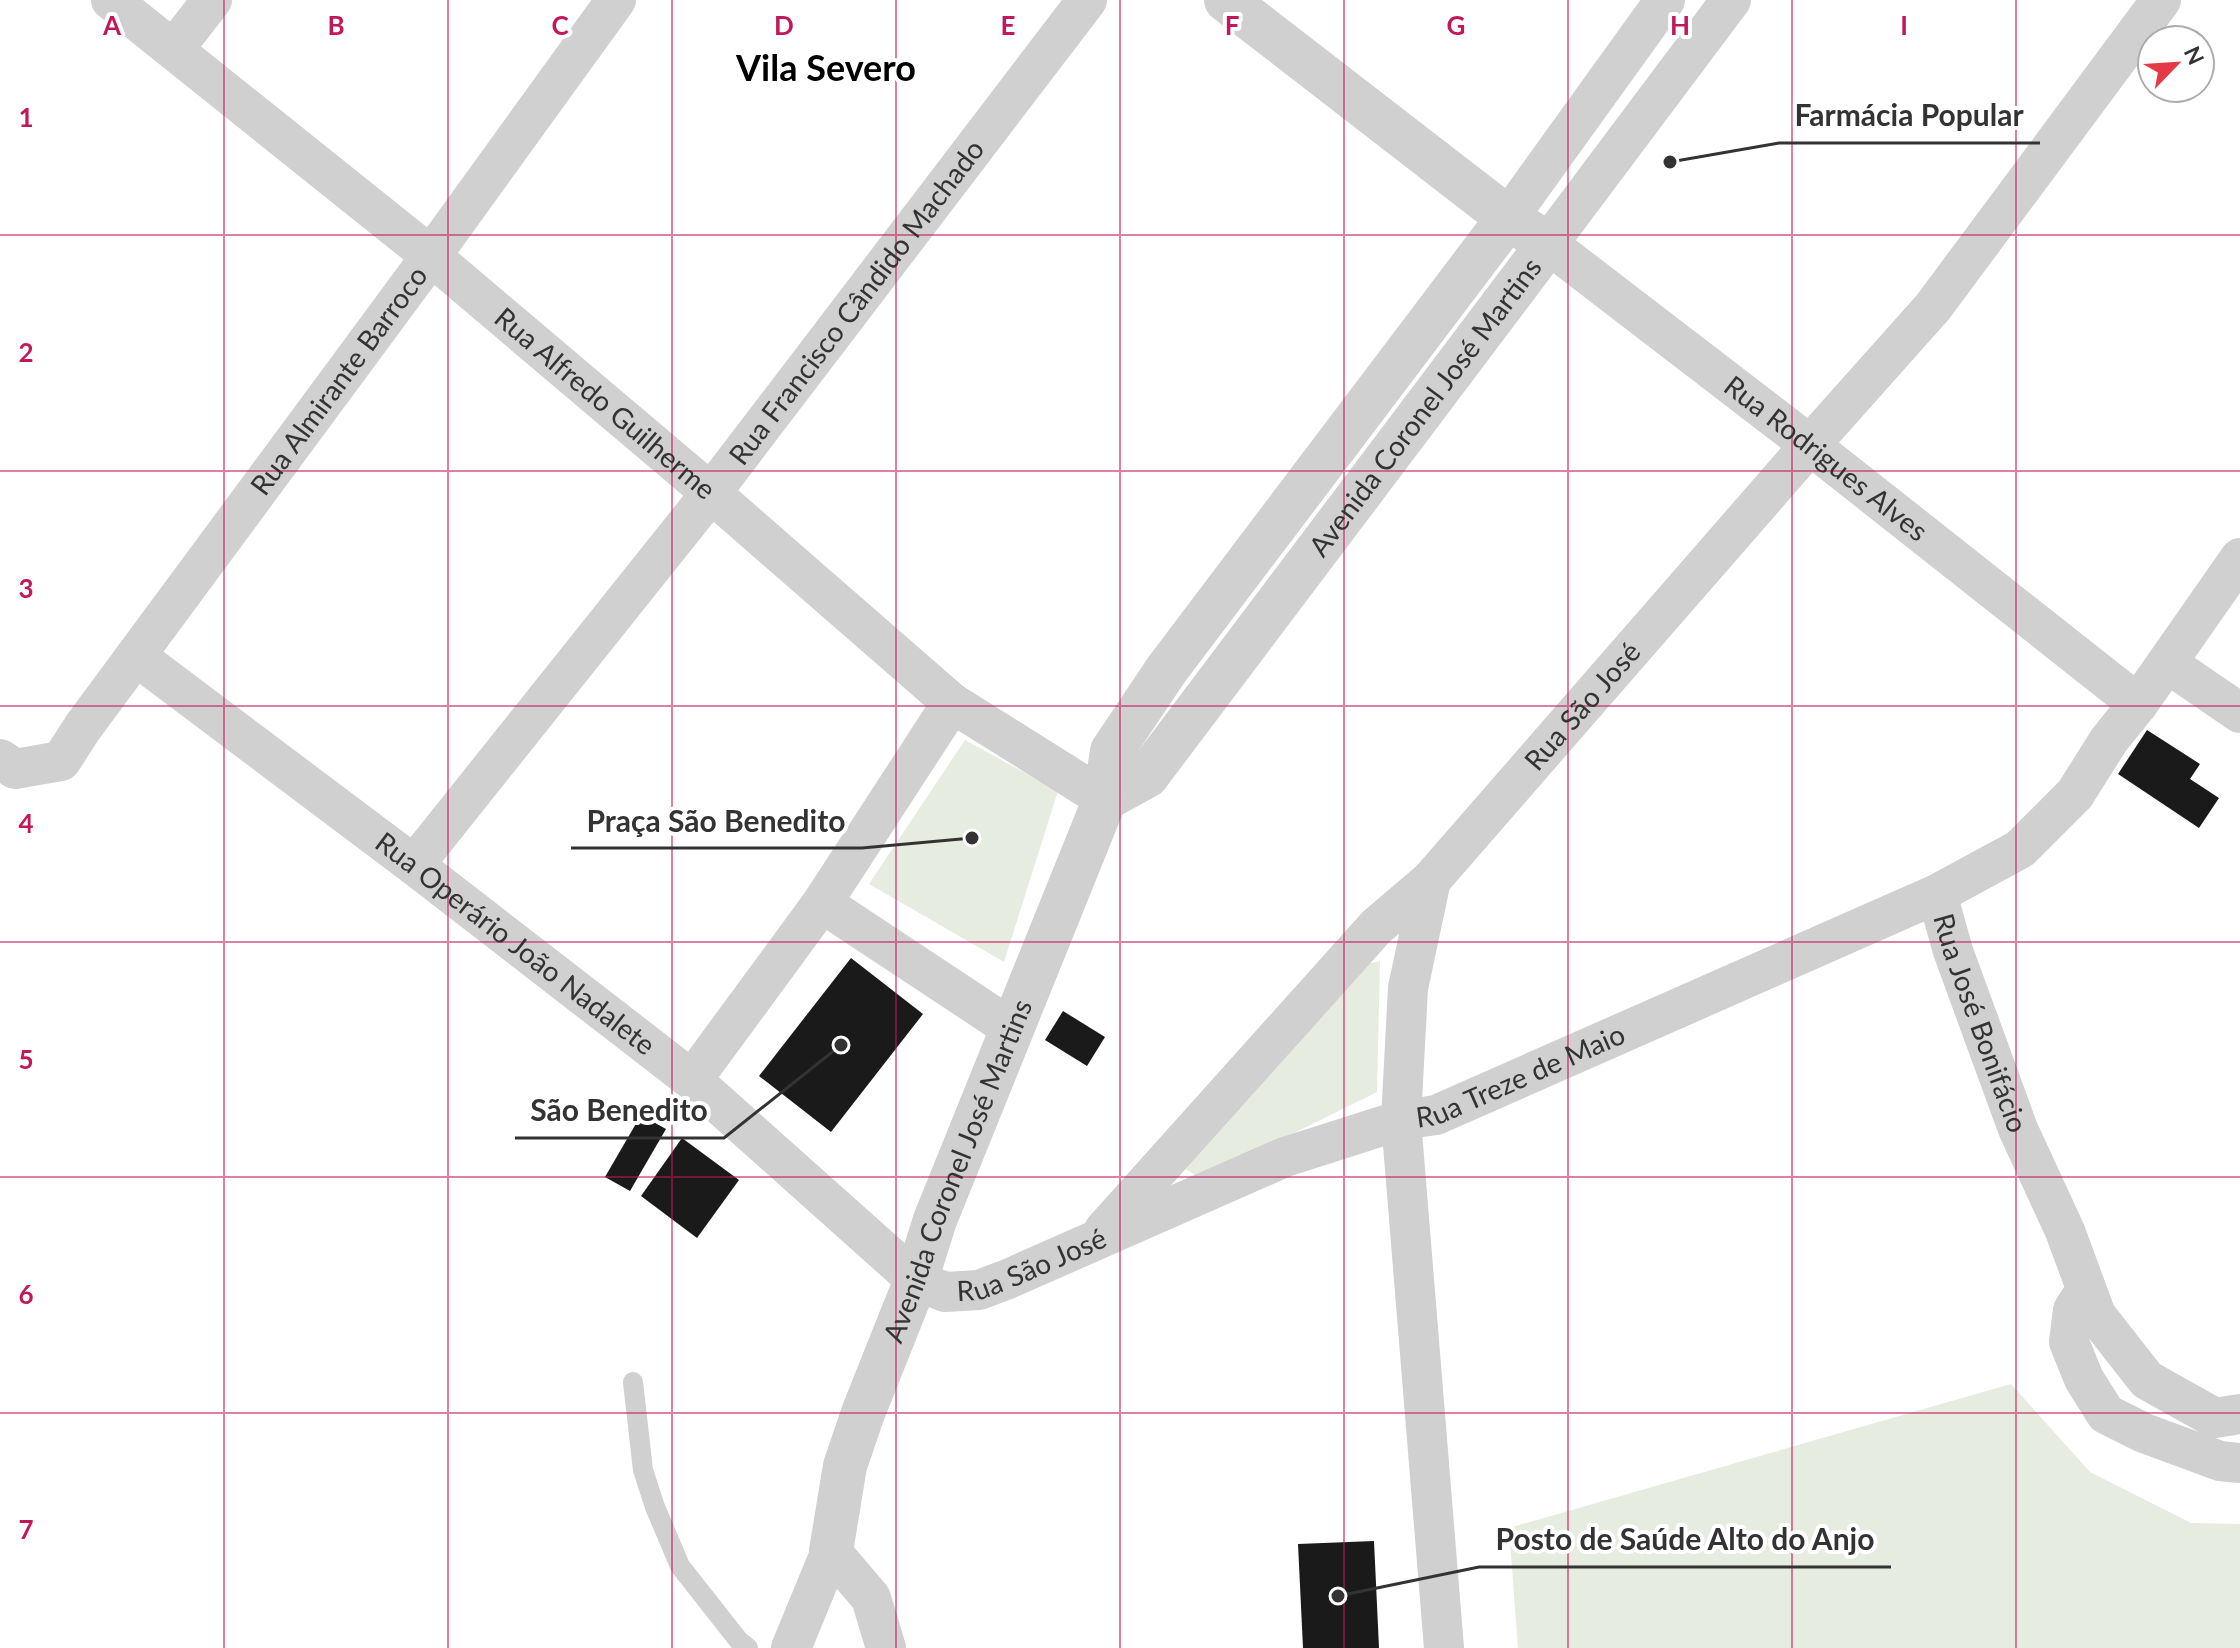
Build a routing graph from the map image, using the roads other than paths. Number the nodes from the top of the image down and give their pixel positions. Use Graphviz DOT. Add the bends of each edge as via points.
graph roads {
  1 [pos="111,0"];
  2 [pos="212,0"];
  3 [pos="616,0"];
  4 [pos="1087,0"];
  5 [pos="1226,0"];
  6 [pos="1665,0"];
  7 [pos="1731,0"];
  8 [pos="2161,0"];
  9 [pos="174,49"];
  10 [pos="1508,218"];
  11 [pos="1548,244"];
  12 [pos="431,256"];
  13 [pos="1810,445"];
  14 [pos="711,493"];
  15 [pos="2240,558"];
  16 [pos="136,656"];
  17 [pos="2167,663"];
  18 [pos="952,703"];
  19 [pos="2138,704"];
  20 [pos="2240,713"];
  21 [pos="0,759"];
  22 [pos="1105,799"];
  23 [pos="414,865"];
  24 [pos="1431,880"];
  25 [pos="1937,894"];
  26 [pos="822,903"];
  27 [pos="1011,1028"];
  28 [pos="692,1080"];
  29 [pos="1401,1120"];
  30 [pos="1095,1240"];
  31 [pos="916,1280"];
  32 [pos="2086,1290"];
  33 [pos="633,1382"];
  34 [pos="2240,1414"];
  35 [pos="2240,1463"];
  36 [pos="831,1551"];
  37 [pos="748,1648"];
  38 [pos="791,1648"];
  39 [pos="886,1648"];
  40 [pos="1444,1648"];
  1 -- 9 [label="street, Rua Alfredo Guilherme"];
  2 -- 9 [label="street"];
  3 -- 12 [label="street, Rua Almirante Barroco"];
  4 -- 14 [label="street, Rua Francisco Cândido Machado"];
  5 -- 10 [label="street, Rua Rodrigues Alves"];
  6 -- 10 [label="street, Avenida Coronel José Martins"];
  7 -- 11 [label="street, Avenida Coronel José Martins"];
  8 -- 13 [label="street, Rua São José" via="1933,307"];
  9 -- 12 [label="street, Rua Alfredo Guilherme"];
  10 -- 11 [label="street, Rua Rodrigues Alves"];
  10 -- 22 [label="street, Avenida Coronel José Martins" via="1167,669 1112,751"];
  11 -- 13 [label="street, Rua Rodrigues Alves"];
  11 -- 22 [label="street, Avenida Coronel José Martins" via="1147,776"];
  12 -- 14 [label="street, Rua Alfredo Guilherme"];
  12 -- 16 [label="street, Rua Almirante Barroco"];
  13 -- 19 [label="street, Rua Rodrigues Alves"];
  13 -- 24 [label="street, Rua São José"];
  14 -- 18 [label="street, Rua Alfredo Guilherme"];
  14 -- 23 [label="street, Rua Francisco Cândido Machado"];
  15 -- 17 [label="street, Rua José Bonifácio"];
  16 -- 21 [label="street, Rua Almirante Barroco" via="61,761 15,769"];
  16 -- 23 [label="street, Rua Operário João Nadalete"];
  17 -- 19 [label="street, Rua José Bonifácio"];
  17 -- 20 [label="street"];
  18 -- 22 [label="street, Rua Alfredo Guilherme"];
  18 -- 26 [label="street"];
  19 -- 25 [label="street, Rua José Bonifácio" via="2075,794 2020,849"];
  22 -- 27 [label="street, Avenida Coronel José Martins"];
  23 -- 28 [label="street, Rua Operário João Nadalete"];
  24 -- 29 [label="street" via="1408,988"];
  24 -- 30 [label="street, Rua São José" via="1376,927"];
  25 -- 29 [label="street, Rua Treze de Maio" via="1436,1115"];
  25 -- 32 [label="street, Rua José Bonifácio" via="2018,1129"];
  26 -- 27 [label="street"];
  26 -- 28 [label="street"];
  27 -- 31 [label="street, Avenida Coronel José Martins"];
  28 -- 31 [label="street, Rua Operário João Nadalete"];
  29 -- 30 [label="street, Rua Treze de Maio" via="1285,1157"];
  29 -- 40 [label="street"];
  30 -- 31 [label="street, Rua São José" via="979,1290 945,1292"];
  31 -- 36 [label="street, Avenida Coronel José Martins" via="845,1466"];
  32 -- 34 [label="street, Rua José Bonifácio" via="2096,1315 2147,1380 2215,1418"];
  32 -- 35 [label="street" via="2073,1310 2069,1342 2106,1414 2220,1461"];
  33 -- 37 [label="lane" via="643,1470 680,1566"];
  36 -- 38 [label="street"];
  36 -- 39 [label="street" via="871,1598"];
}
